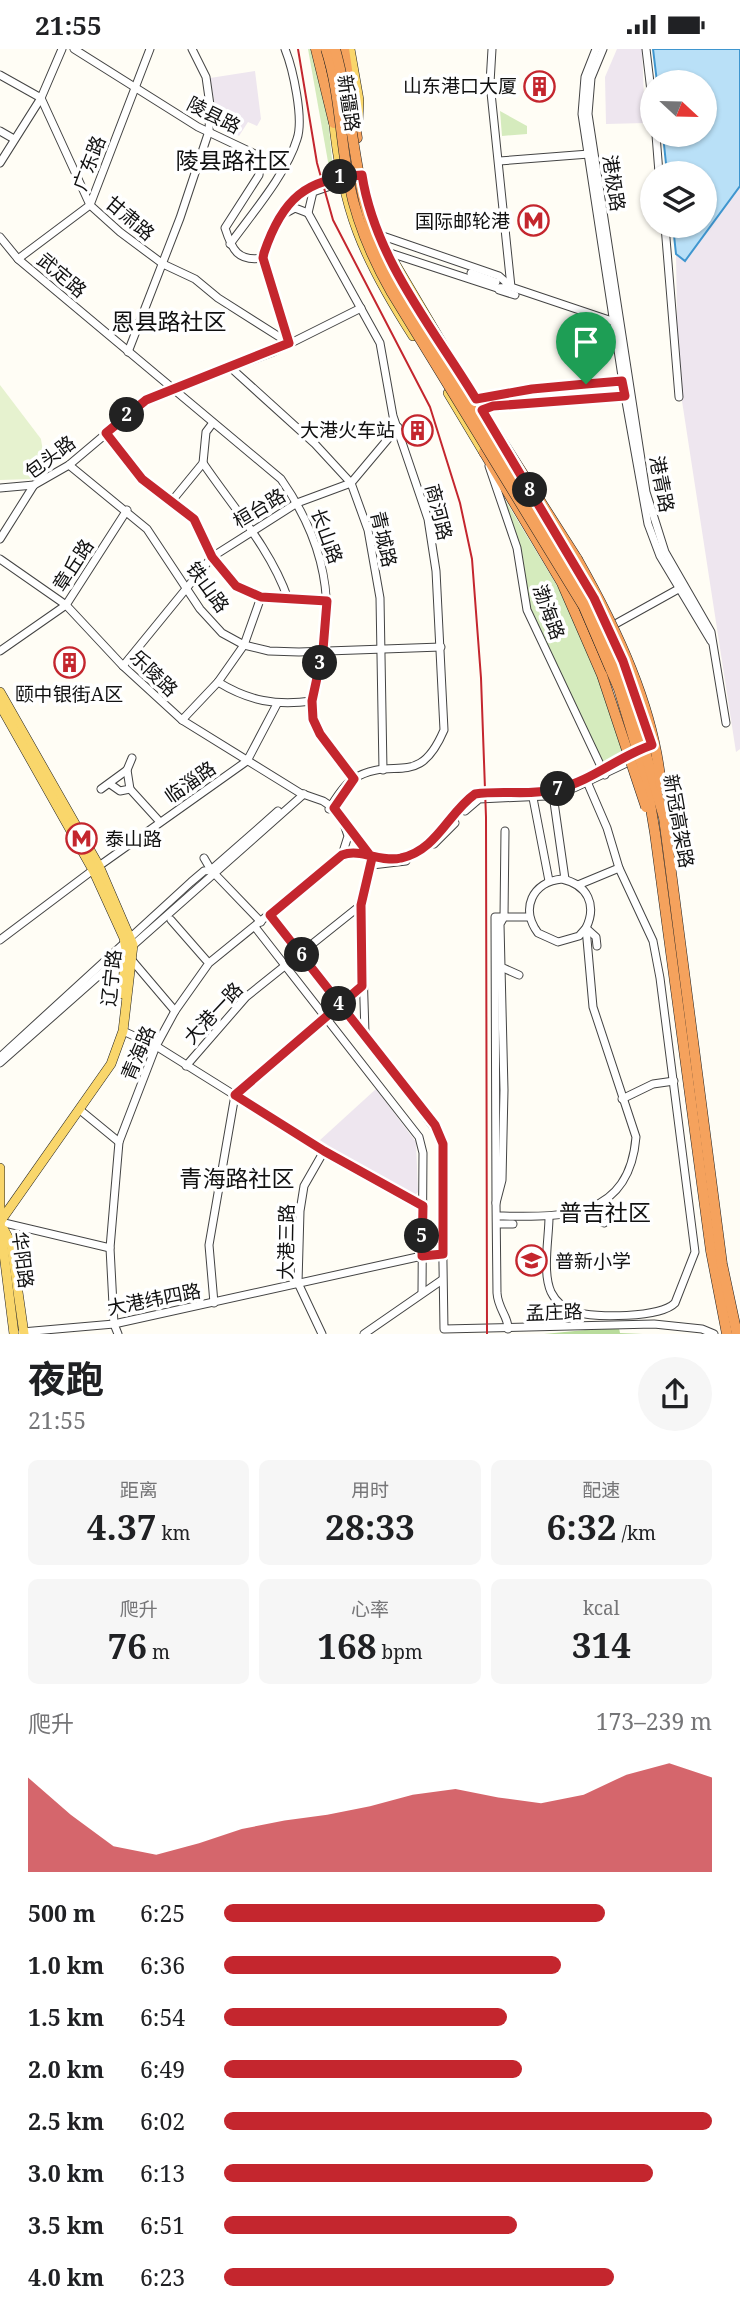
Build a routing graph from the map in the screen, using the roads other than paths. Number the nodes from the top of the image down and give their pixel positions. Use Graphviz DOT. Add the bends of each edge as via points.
graph roads {
  1 [pos="62,49"];
  2 [pos="74,49"];
  3 [pos="150,49"];
  4 [pos="192,49"];
  5 [pos="285,49"];
  6 [pos="321,49"];
  7 [pos="339,49"];
  8 [pos="350,49"];
  9 [pos="492,49"];
  10 [pos="596,49"];
  11 [pos="603,49"];
  12 [pos="646,49"];
  13 [pos="648,70"];
  14 [pos="0,75"];
  15 [pos="134,87"];
  16 [pos="41,98"];
  17 [pos="334,123"];
  18 [pos="0,131"];
  19 [pos="209,131"];
  20 [pos="14,139"];
  21 [pos="357,139"];
  22 [pos="590,154"];
  23 [pos="499,161"];
  24 [pos="0,163"];
  25 [pos="362,175"];
  26 [pos="343,179"];
  27 [pos="90,205"];
  28 [pos="308,212"];
  29 [pos="281,216"];
  30 [pos="0,237"];
  31 [pos="666,238"];
  32 [pos="230,244"];
  33 [pos="383,246"];
  34 [pos="263,258"];
  35 [pos="18,259"];
  36 [pos="163,264"];
  37 [pos="496,282"];
  38 [pos="513,291"];
  39 [pos="361,308"];
  40 [pos="617,322"];
  41 [pos="289,343"];
  42 [pos="128,352"];
  43 [pos="231,368"];
  44 [pos="626,380"];
  45 [pos="170,389"];
  46 [pos="628,395"];
  47 [pos="679,397"];
  48 [pos="476,399"];
  49 [pos="482,410"];
  50 [pos="458,413"];
  51 [pos="212,423"];
  52 [pos="466,424"];
  53 [pos="398,428"];
  54 [pos="106,433"];
  55 [pos="484,452"];
  56 [pos="203,463"];
  57 [pos="69,465"];
  58 [pos="351,483"];
  59 [pos="34,485"];
  60 [pos="0,488"];
  61 [pos="171,502"];
  62 [pos="297,503"];
  63 [pos="127,510"];
  64 [pos="250,531"];
  65 [pos="0,539"];
  66 [pos="212,557"];
  67 [pos="0,559"];
  68 [pos="186,585"];
  69 [pos="680,588"];
  70 [pos="261,597"];
  71 [pos="288,599"];
  72 [pos="327,601"];
  73 [pos="66,605"];
  74 [pos="608,628"];
  75 [pos="244,645"];
  76 [pos="441,646"];
  77 [pos="381,648"];
  78 [pos="323,650"];
  79 [pos="0,651"];
  80 [pos="122,666"];
  81 [pos="218,682"];
  82 [pos="0,692"];
  83 [pos="312,701"];
  84 [pos="277,704"];
  85 [pos="0,705"];
  86 [pos="182,720"];
  87 [pos="726,723"];
  88 [pos="652,745"];
  89 [pos="633,755"];
  90 [pos="132,758"];
  91 [pos="247,761"];
  92 [pos="127,770"];
  93 [pos="383,770"];
  94 [pos="604,772"];
  95 [pos="354,779"];
  96 [pos="588,783"];
  97 [pos="110,784"];
  98 [pos="101,789"];
  99 [pos="130,789"];
  100 [pos="302,794"];
  101 [pos="553,795"];
  102 [pos="338,796"];
  103 [pos="533,798"];
  104 [pos="323,800"];
  105 [pos="331,809"];
  106 [pos="664,818"];
  107 [pos="160,823"];
  108 [pos="345,827"];
  109 [pos="505,831"];
  110 [pos="655,833"];
  111 [pos="342,855"];
  112 [pos="362,855"];
  113 [pos="204,858"];
  114 [pos="372,862"];
  115 [pos="96,868"];
  116 [pos="619,868"];
  117 [pos="212,872"];
  118 [pos="565,880"];
  119 [pos="549,881"];
  120 [pos="579,885"];
  121 [pos="361,905"];
  122 [pos="270,915"];
  123 [pos="504,917"];
  124 [pos="530,917"];
  125 [pos="171,920"];
  126 [pos="258,924"];
  127 [pos="586,928"];
  128 [pos="0,940"];
  129 [pos="129,944"];
  130 [pos="597,946"];
  131 [pos="301,953"];
  132 [pos="132,960"];
  133 [pos="206,960"];
  134 [pos="286,967"];
  135 [pos="501,967"];
  136 [pos="519,975"];
  137 [pos="362,986"];
  138 [pos="340,1003"];
  139 [pos="175,1011"];
  140 [pos="325,1015"];
  141 [pos="123,1031"];
  142 [pos="365,1034"];
  143 [pos="156,1047"];
  144 [pos="0,1057"];
  145 [pos="0,1063"];
  146 [pos="186,1066"];
  147 [pos="674,1081"];
  148 [pos="235,1095"];
  149 [pos="622,1098"];
  150 [pos="80,1110"];
  151 [pos="119,1142"];
  152 [pos="324,1151"];
  153 [pos="0,1168"];
  154 [pos="496,1203"];
  155 [pos="423,1206"];
  156 [pos="1,1210"];
  157 [pos="587,1211"];
  158 [pos="549,1217"];
  159 [pos="497,1220"];
  160 [pos="0,1222"];
  161 [pos="604,1223"];
  162 [pos="513,1224"];
  163 [pos="110,1248"];
  164 [pos="443,1254"];
  165 [pos="422,1256"];
  166 [pos="442,1280"];
  167 [pos="298,1283"];
  168 [pos="422,1293"];
  169 [pos="214,1303"];
  170 [pos="114,1324"];
  171 [pos="508,1329"];
  172 [pos="19,1333"];
  173 [pos="118,1334"];
  174 [pos="322,1334"];
  175 [pos="364,1334"];
  176 [pos="714,1334"];
  177 [pos="727,1334"];
  178 [pos="737,1334"];
  1 -- 16 [label="street"];
  2 -- 15 [label="street, 陵县路"];
  3 -- 15 [label="street, 广东路"];
  4 -- 19 [label="street" via="206,77"];
  5 -- 32 [label="street" via="295,89 298,139 268,194"];
  6 -- 17 [label="highway"];
  6 -- 110 [label="highway, 新冠高架路, bridge" via="367,247 584,607 623,700 646,779"];
  7 -- 21 [label="highway"];
  7 -- 106 [label="highway, 新冠高架路, bridge" via="360,191 373,240 586,592 628,691"];
  8 -- 21 [label="main road, 新疆路" via="359,100"];
  9 -- 23 [label="street" via="489,67"];
  10 -- 22 [label="street, 港极路" via="583,89"];
  11 -- 22 [label="street, 港极路" via="589,90"];
  12 -- 13 [label="street"];
  14 -- 16 [label="street"];
  15 -- 19 [label="street, 陵县路"];
  15 -- 27 [label="street, 广东路"];
  16 -- 20 [label="street"];
  16 -- 27 [label="street, 甘肃路"];
  17 -- 26 [label="main road, 新疆路"];
  18 -- 20 [label="street"];
  19 -- 32 [label="street, 陵县路" via="252,152 260,167 225,228"];
  19 -- 36 [label="street"];
  20 -- 24 [label="street"];
  21 -- 25 [label="main road, 新疆路"];
  22 -- 23 [label="street"];
  22 -- 40 [label="street, 港极路"];
  23 -- 38 [label="street"];
  25 -- 26 [label="street"];
  25 -- 33 [label="main road, 新疆路"];
  26 -- 28 [label="street" via="313,192"];
  26 -- 29 [label="street" via="305,187"];
  26 -- 50 [label="main road, 新疆路" via="366,258"];
  27 -- 35 [label="street, 广东路"];
  27 -- 36 [label="street, 甘肃路"];
  28 -- 29 [label="street" via="295,208"];
  28 -- 39 [label="street, 商河路"];
  29 -- 34 [label="street"];
  30 -- 35 [label="street, 武定路"];
  31 -- 47 [label="street"];
  32 -- 34 [label="street" via="242,258"];
  33 -- 37 [label="street"];
  33 -- 38 [label="street"];
  33 -- 38 [label="street" via="499,276"];
  33 -- 48 [label="main road, 新疆路"];
  34 -- 41 [label="street"];
  35 -- 42 [label="street, 武定路"];
  36 -- 41 [label="street, 甘肃路" via="195,279"];
  36 -- 42 [label="street"];
  38 -- 40 [label="street"];
  39 -- 41 [label="street, 包头路"];
  39 -- 53 [label="street, 商河路" via="380,344"];
  40 -- 44 [label="street, 港青路"];
  41 -- 43 [label="street, 包头路"];
  42 -- 45 [label="street, 武定路"];
  43 -- 45 [label="street, 包头路"];
  43 -- 58 [label="street, 青城路"];
  44 -- 46 [label="street, 港青路"];
  44 -- 48 [label="street"];
  45 -- 51 [label="street, 长山路"];
  45 -- 54 [label="street, 包头路" via="146,400"];
  46 -- 49 [label="street"];
  46 -- 69 [label="street, 港青路" via="653,523"];
  48 -- 49 [label="main road, 新疆路"];
  48 -- 50 [label="street"];
  49 -- 52 [label="street"];
  49 -- 74 [label="main road, 新疆路"];
  49 -- 106 [label="highway, bridge" via="577,559 614,631 647,717 660,772"];
  50 -- 52 [label="main road, 新疆路"];
  51 -- 56 [label="street" via="206,432"];
  51 -- 62 [label="street, 长山路" via="281,479"];
  52 -- 55 [label="main road, 新疆路"];
  53 -- 58 [label="street, 桓台路"];
  53 -- 76 [label="street, 商河路" via="428,519"];
  54 -- 57 [label="street, 包头路"];
  54 -- 61 [label="street" via="142,479"];
  55 -- 89 [label="main road, 新疆路" via="583,611 610,677"];
  55 -- 94 [label="street, 渤海路" via="517,548 527,610"];
  55 -- 110 [label="highway, bridge" via="562,583 603,675"];
  56 -- 61 [label="street"];
  56 -- 64 [label="street"];
  57 -- 59 [label="street, 包头路"];
  57 -- 63 [label="street, 铁山路"];
  58 -- 62 [label="street, 桓台路"];
  58 -- 77 [label="street, 青城路" via="369,530 380,598"];
  59 -- 60 [label="street"];
  59 -- 65 [label="street, 包头路"];
  61 -- 66 [label="street" via="194,519"];
  62 -- 64 [label="street, 桓台路"];
  62 -- 72 [label="street, 长山路" via="320,556"];
  63 -- 68 [label="street, 铁山路" via="147,529"];
  63 -- 73 [label="street, 章丘路"];
  64 -- 66 [label="street, 桓台路"];
  64 -- 71 [label="street"];
  66 -- 68 [label="street, 桓台路"];
  66 -- 70 [label="street" via="236,586"];
  67 -- 73 [label="street, 乐陵路"];
  68 -- 75 [label="street, 铁山路" via="222,633"];
  68 -- 80 [label="street, 桓台路"];
  69 -- 74 [label="street"];
  69 -- 87 [label="street, 港青路" via="711,632"];
  70 -- 71 [label="street"];
  70 -- 75 [label="street"];
  71 -- 72 [label="street"];
  72 -- 78 [label="street, 长山路"];
  73 -- 79 [label="street, 章丘路"];
  73 -- 80 [label="street, 乐陵路"];
  74 -- 88 [label="main road, 新疆路"];
  75 -- 78 [label="street, 铁山路" via="269,651"];
  75 -- 81 [label="street"];
  76 -- 77 [label="street, 铁山路"];
  76 -- 93 [label="street, 商河路" via="444,730 436,748 420,765"];
  77 -- 78 [label="street, 铁山路"];
  77 -- 93 [label="street, 青城路"];
  78 -- 83 [label="street, 长山路"];
  80 -- 86 [label="street, 乐陵路"];
  81 -- 84 [label="street" via="255,700"];
  81 -- 86 [label="street"];
  82 -- 115 [label="main road, 辽宁路"];
  83 -- 84 [label="street"];
  83 -- 95 [label="street, 长山路" via="320,734"];
  84 -- 91 [label="street, 临淄路"];
  85 -- 115 [label="main road, 辽宁路"];
  86 -- 91 [label="street, 乐陵路"];
  88 -- 89 [label="street"];
  89 -- 94 [label="street"];
  90 -- 92 [label="street"];
  91 -- 100 [label="street, 乐陵路"];
  91 -- 107 [label="street, 临淄路"];
  92 -- 97 [label="street"];
  92 -- 99 [label="street"];
  93 -- 95 [label="street, 商河路"];
  94 -- 96 [label="street"];
  94 -- 114 [label="street" via="556,789 475,794 435,838 412,854"];
  95 -- 102 [label="street, 商河路"];
  95 -- 105 [label="street"];
  96 -- 101 [label="street"];
  96 -- 116 [label="street"];
  97 -- 98 [label="street"];
  97 -- 99 [label="street" via="120,791"];
  99 -- 107 [label="street"];
  100 -- 104 [label="street, 乐陵路"];
  100 -- 105 [label="street, 乐陵路"];
  100 -- 117 [label="street"];
  101 -- 103 [label="street"];
  101 -- 118 [label="street"];
  102 -- 104 [label="street"];
  102 -- 105 [label="street, 商河路"];
  103 -- 114 [label="street" via="474,801 425,852 402,863"];
  103 -- 119 [label="street"];
  104 -- 105 [label="street, 乐陵路"];
  105 -- 108 [label="street, 乐陵路"];
  105 -- 114 [label="street, 乐陵路"];
  106 -- 178 [label="highway, 新冠高架路, bridge" via="722,1264"];
  107 -- 115 [label="street, 临淄路"];
  108 -- 111 [label="street" via="348,836"];
  108 -- 112 [label="street, 乐陵路"];
  109 -- 123 [label="street"];
  110 -- 177 [label="highway, 新冠高架路, bridge" via="711,1251"];
  111 -- 112 [label="street"];
  111 -- 122 [label="street, 青海路"];
  112 -- 114 [label="street, 乐陵路"];
  113 -- 117 [label="street"];
  114 -- 121 [label="street"];
  115 -- 128 [label="street, 临淄路"];
  115 -- 129 [label="main road, 辽宁路"];
  116 -- 120 [label="street"];
  116 -- 147 [label="street" via="653,940"];
  117 -- 126 [label="street"];
  117 -- 129 [label="street"];
  118 -- 119 [label="street"];
  118 -- 120 [label="street"];
  119 -- 124 [label="street" via="534,893"];
  120 -- 127 [label="street" via="592,907"];
  121 -- 131 [label="street, 大港一路"];
  121 -- 137 [label="street"];
  122 -- 126 [label="street, 青海路"];
  122 -- 131 [label="street"];
  123 -- 124 [label="street"];
  123 -- 135 [label="street" via="500,924"];
  123 -- 154 [label="street" via="495,917"];
  124 -- 127 [label="street" via="538,933 558,942 579,936"];
  125 -- 133 [label="street"];
  126 -- 134 [label="street"];
  126 -- 139 [label="street, 青海路" via="209,963"];
  127 -- 130 [label="street" via="596,937"];
  127 -- 149 [label="street" via="593,1007"];
  129 -- 132 [label="main road, 辽宁路"];
  129 -- 144 [label="street"];
  129 -- 145 [label="street"];
  129 -- 156 [label="main road, 辽宁路" via="118,1029 106,1061"];
  131 -- 134 [label="street, 大港一路"];
  131 -- 138 [label="street"];
  132 -- 139 [label="street"];
  132 -- 141 [label="main road, 辽宁路"];
  134 -- 140 [label="street"];
  134 -- 146 [label="street, 大港一路" via="240,1003"];
  135 -- 136 [label="street"];
  135 -- 154 [label="street" via="504,1090 502,1180"];
  137 -- 138 [label="street"];
  137 -- 142 [label="street"];
  138 -- 140 [label="street"];
  138 -- 142 [label="street"];
  139 -- 143 [label="street, 青海路"];
  140 -- 148 [label="street"];
  140 -- 155 [label="street" via="419,1137"];
  141 -- 143 [label="street"];
  141 -- 150 [label="main road, 辽宁路" via="111,1064"];
  142 -- 164 [label="street" via="441,1137"];
  143 -- 146 [label="street"];
  143 -- 151 [label="street, 青海路"];
  146 -- 148 [label="street"];
  147 -- 149 [label="street" via="653,1084"];
  147 -- 158 [label="street" via="695,1252 675,1303 652,1314 585,1314 565,1308 548,1283"];
  148 -- 152 [label="street"];
  148 -- 169 [label="street" via="209,1245"];
  149 -- 157 [label="street" via="636,1137 635,1152 619,1187"];
  150 -- 151 [label="street"];
  150 -- 160 [label="main road, 辽宁路"];
  151 -- 163 [label="street, 青海路"];
  152 -- 155 [label="street"];
  152 -- 167 [label="street, 大港三路" via="304,1187"];
  153 -- 156 [label="main road"];
  154 -- 159 [label="street"];
  155 -- 165 [label="street"];
  156 -- 160 [label="main road, 华阳路"];
  157 -- 158 [label="street"];
  157 -- 161 [label="street"];
  158 -- 159 [label="street"];
  159 -- 162 [label="street"];
  159 -- 171 [label="street" via="498,1307"];
  160 -- 163 [label="street"];
  160 -- 172 [label="main road, 华阳路"];
  163 -- 170 [label="street, 青海路"];
  164 -- 165 [label="street, 大港纬四路"];
  164 -- 166 [label="street"];
  165 -- 167 [label="street, 大港纬四路"];
  165 -- 168 [label="street"];
  166 -- 168 [label="street"];
  166 -- 171 [label="street, 孟庄路" via="443,1329"];
  167 -- 169 [label="street, 大港纬四路"];
  167 -- 174 [label="street, 大港三路"];
  168 -- 175 [label="street"];
  169 -- 170 [label="street, 大港纬四路"];
  170 -- 172 [label="street, 大港纬四路"];
  170 -- 173 [label="street, 青海路"];
  171 -- 176 [label="street, 孟庄路" via="654,1324"];
}
